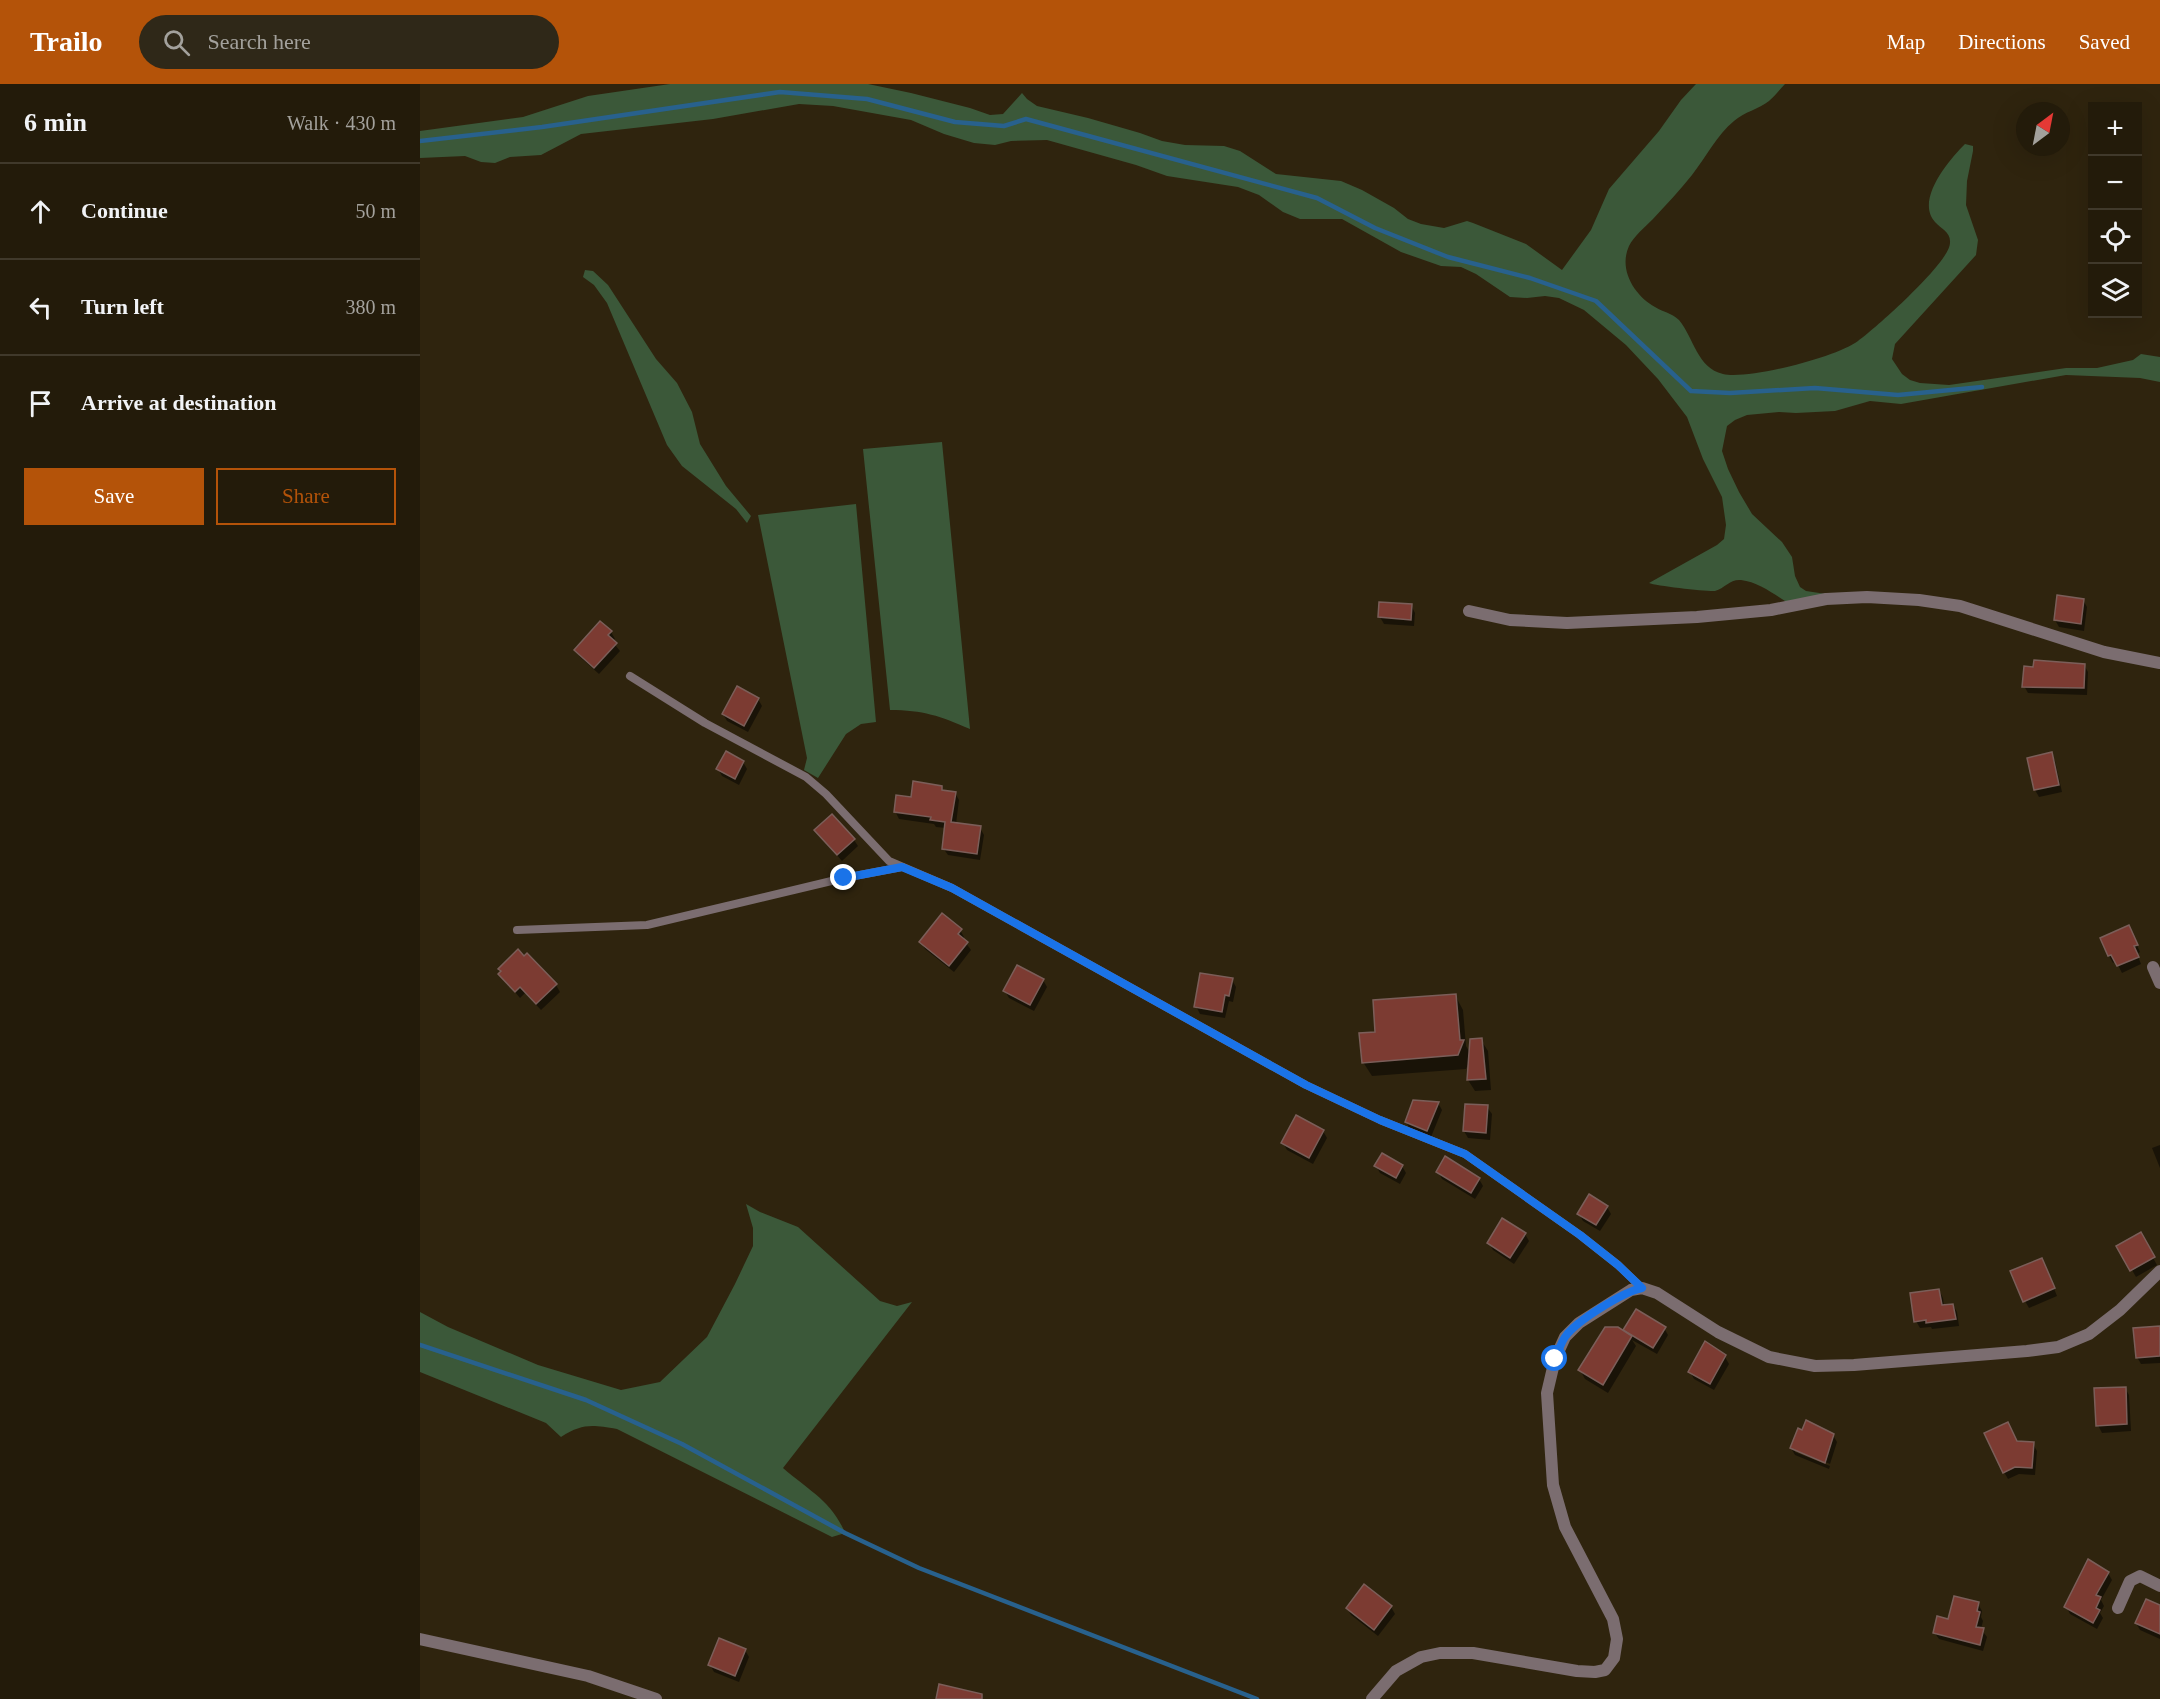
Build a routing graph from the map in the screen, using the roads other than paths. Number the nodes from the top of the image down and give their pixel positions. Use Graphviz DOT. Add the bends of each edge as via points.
graph roads {
  1 [pos="1469,611"];
  2 [pos="2160,663"];
  3 [pos="630,676"];
  4 [pos="902,867"];
  5 [pos="517,930"];
  6 [pos="2153,967"];
  7 [pos="2160,984"];
  8 [pos="2160,1271"];
  9 [pos="1642,1288"];
  10 [pos="2160,1586"];
  11 [pos="2118,1608"];
  12 [pos="420,1639"];
  13 [pos="657,1699"];
  14 [pos="1372,1699"];
  1 -- 2 [label="street" via="1509,620 1567,623 1697,618 1826,599 1919,600 1960,606 2104,652"];
  3 -- 4 [label="lane" via="705,723 806,777 889,861"];
  4 -- 5 [label="lane" via="647,925"];
  4 -- 9 [label="lane" via="952,888 1306,1085 1465,1154 1595,1247"];
  6 -- 7 [label="street"];
  8 -- 9 [label="street" via="2089,1334 2058,1347 1854,1365 1815,1366 1769,1356"];
  9 -- 14 [label="street" via="1631,1290 1565,1336 1547,1393 1553,1485 1564,1527 1614,1619 1614,1658 1605,1670 1595,1672 1473,1653 1440,1653 1420,1657 1396,1671"];
  10 -- 11 [label="street" via="2140,1576 2130,1581"];
  12 -- 13 [label="street" via="588,1676"];
}
